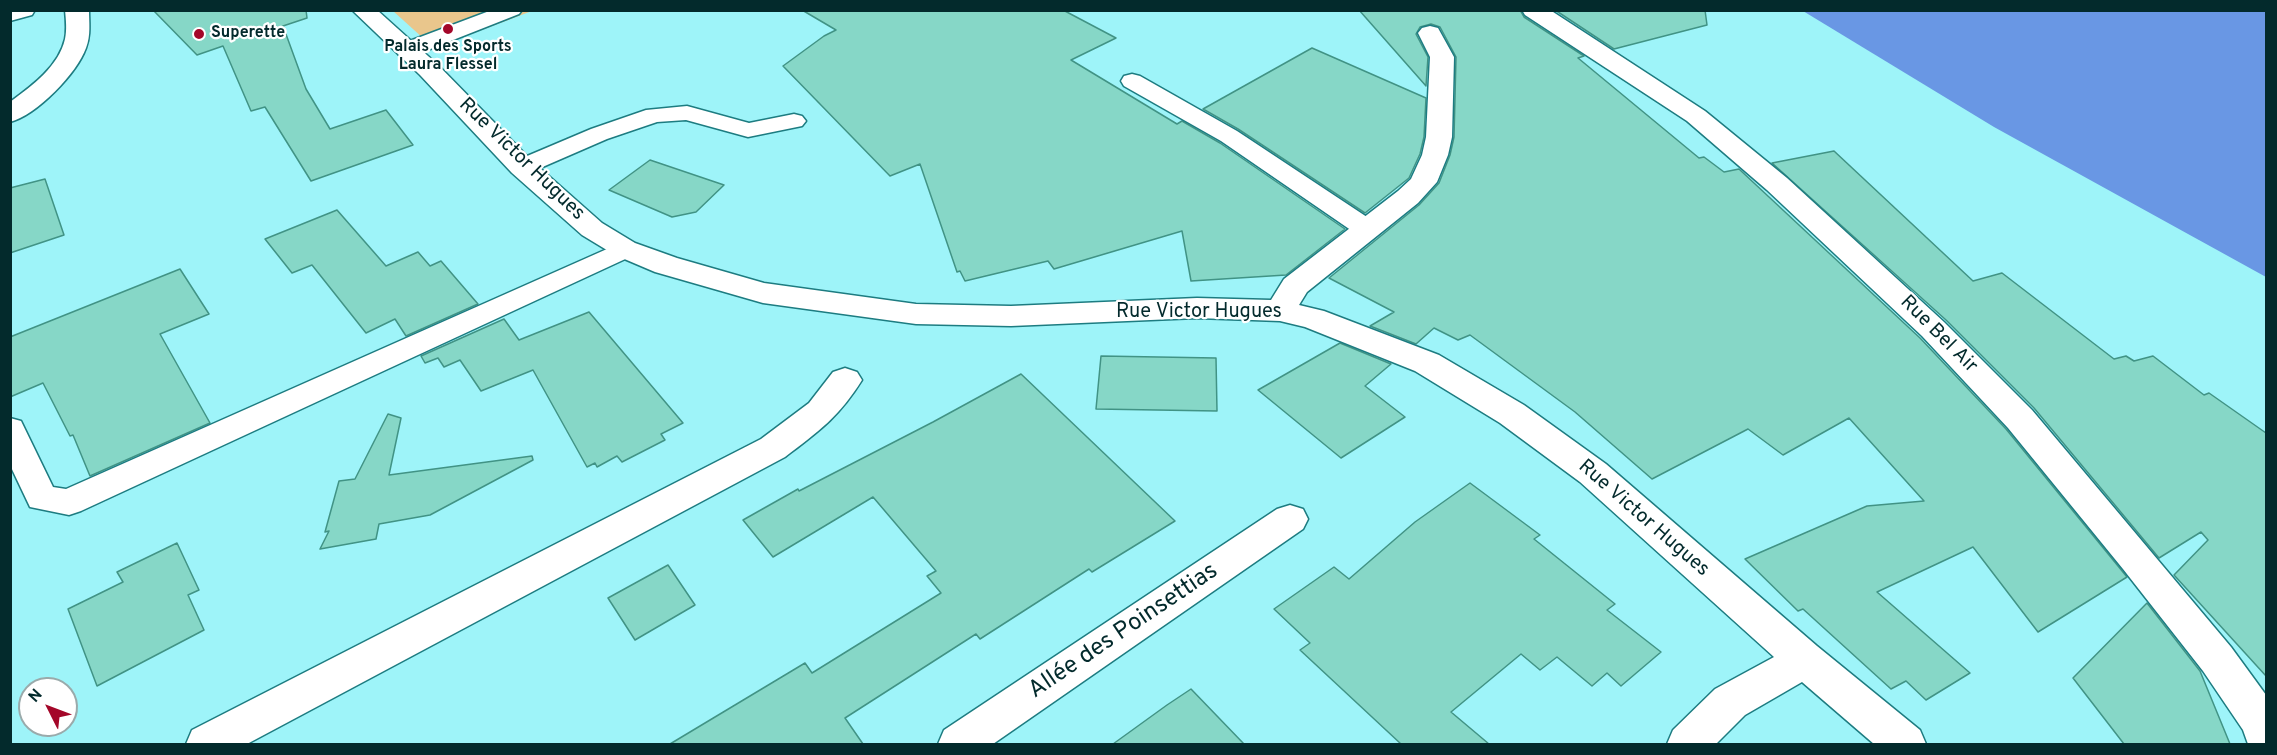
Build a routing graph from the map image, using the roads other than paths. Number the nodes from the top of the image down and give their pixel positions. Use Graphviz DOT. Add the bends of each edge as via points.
graph roads {
  1 [pos="24,10"];
  2 [pos="78,10"];
  3 [pos="363,10"];
  4 [pos="512,10"];
  5 [pos="1533,10"];
  6 [pos="10,14"];
  7 [pos="1430,33"];
  8 [pos="418,60"];
  9 [pos="1132,81"];
  10 [pos="10,114"];
  11 [pos="794,121"];
  12 [pos="522,167"];
  13 [pos="1367,230"];
  14 [pos="625,249"];
  15 [pos="1280,311"];
  16 [pos="845,380"];
  17 [pos="10,429"];
  18 [pos="1290,519"];
  19 [pos="1803,658"];
  20 [pos="2265,728"];
  21 [pos="207,744"];
  22 [pos="958,744"];
  23 [pos="1688,744"];
  24 [pos="1905,744"];
  1 -- 6 [label="street"];
  2 -- 10 [label="street" via="77,40 70,58 49,83"];
  3 -- 8 [label="street, Rue Victor Hugues"];
  4 -- 8 [label="lane"];
  5 -- 20 [label="street, Rue Bel Air" via="1696,116 1777,184 1934,329 2020,419 2100,514 2217,659"];
  7 -- 13 [label="street" via="1442,57 1435,155 1423,182"];
  8 -- 12 [label="street, Rue Victor Hugues"];
  9 -- 13 [label="lane" via="1229,136"];
  11 -- 12 [label="lane" via="748,130 687,113 654,115"];
  12 -- 14 [label="street, Rue Victor Hugues" via="592,229"];
  13 -- 15 [label="street" via="1295,286"];
  14 -- 15 [label="street, Rue Victor Hugues" via="666,266 763,293 885,311 1011,316 1197,308"];
  14 -- 17 [label="lane" via="69,502 42,498"];
  15 -- 19 [label="street, Rue Victor Hugues" via="1313,318 1426,363 1512,414 1593,473"];
  16 -- 21 [label="street" via="821,411 773,448"];
  18 -- 22 [label="street, Allée des Poinsettias"];
  19 -- 23 [label="street" via="1730,702"];
  19 -- 24 [label="street, Rue Victor Hugues"];
}
